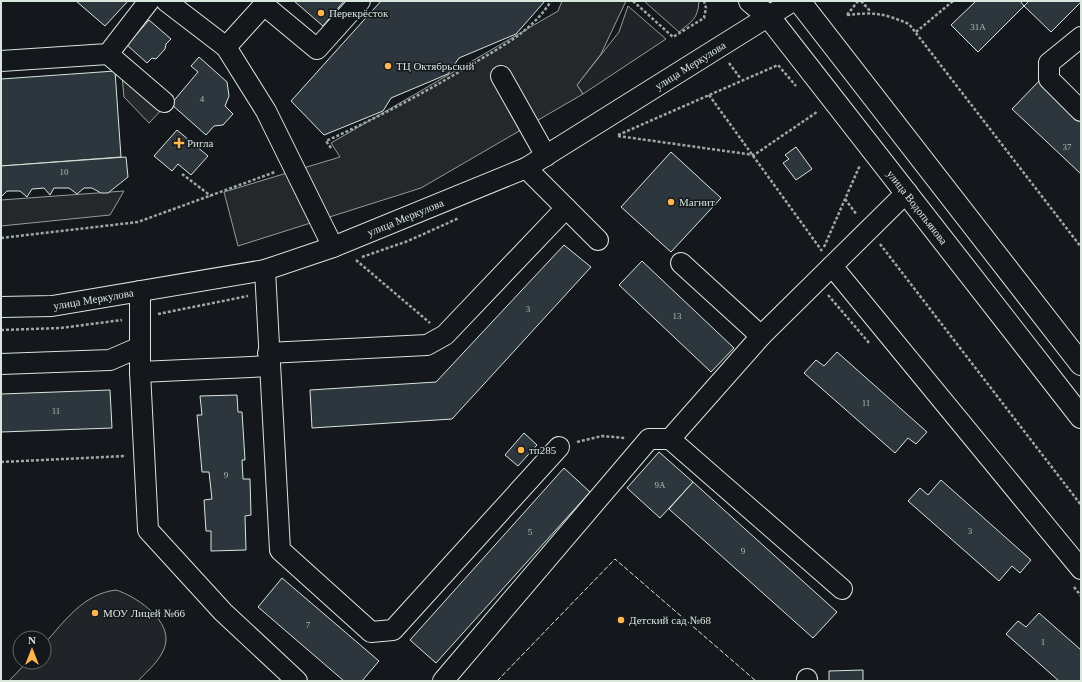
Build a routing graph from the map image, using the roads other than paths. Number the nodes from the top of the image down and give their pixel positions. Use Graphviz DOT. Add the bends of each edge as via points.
graph roads {
  1 [pos="149,1"];
  2 [pos="166,1"];
  3 [pos="360,1"];
  4 [pos="750,1"];
  5 [pos="793,1"];
  6 [pos="799,1"];
  7 [pos="769,17"];
  8 [pos="1081,37"];
  9 [pos="226,47"];
  10 [pos="108,54"];
  11 [pos="1,61"];
  12 [pos="500,76"];
  13 [pos="164,102"];
  14 [pos="1081,111"];
  15 [pos="546,156"];
  16 [pos="526,168"];
  17 [pos="907,192"];
  18 [pos="566,208"];
  19 [pos="598,240"];
  20 [pos="333,247"];
  21 [pos="827,258"];
  22 [pos="681,263"];
  23 [pos="265,270"];
  24 [pos="140,291"];
  25 [pos="1,307"];
  26 [pos="761,336"];
  27 [pos="140,347"];
  28 [pos="269,360"];
  29 [pos="1,364"];
  30 [pos="1081,364"];
  31 [pos="140,372"];
  32 [pos="1081,417"];
  33 [pos="670,439"];
  34 [pos="559,447"];
  35 [pos="1081,569"];
  36 [pos="842,589"];
  37 [pos="297,681"];
  38 [pos="443,681"];
  1 -- 10 [label="street"];
  2 -- 9 [label="street"];
  3 -- 9 [label="street" via="317,49 264,5"];
  4 -- 7 [label="main road, улица Водопьянова"];
  5 -- 7 [label="street, улица Меркулова"];
  6 -- 30 [label="main road"];
  7 -- 15 [label="street, улица Меркулова"];
  7 -- 17 [label="main road, улица Водопьянова"];
  8 -- 14 [label="street" via="1049,63 1049,79"];
  9 -- 20 [label="street" via="266,111"];
  10 -- 11 [label="street"];
  10 -- 13 [label="street"];
  12 -- 15 [label="street"];
  15 -- 16 [label="street, улица Меркулова"];
  16 -- 18 [label="street"];
  16 -- 20 [label="street, улица Меркулова"];
  17 -- 21 [label="street" via="869,230"];
  17 -- 32 [label="main road, улица Водопьянова"];
  18 -- 19 [label="street"];
  18 -- 28 [label="street" via="446,335 427,344"];
  20 -- 23 [label="street, улица Меркулова"];
  21 -- 26 [label="street"];
  21 -- 35 [label="street"];
  22 -- 26 [label="street"];
  23 -- 24 [label="street, улица Меркулова"];
  23 -- 28 [label="street"];
  24 -- 25 [label="street, улица Меркулова" via="52,306"];
  24 -- 27 [label="street"];
  26 -- 33 [label="street"];
  27 -- 29 [label="street" via="110,360"];
  27 -- 31 [label="street"];
  28 -- 31 [label="street"];
  28 -- 34 [label="street" via="280,550 372,632 393,630"];
  31 -- 37 [label="street" via="148,530 222,612"];
  33 -- 36 [label="street"];
  33 -- 38 [label="street" via="649,439"];
}
